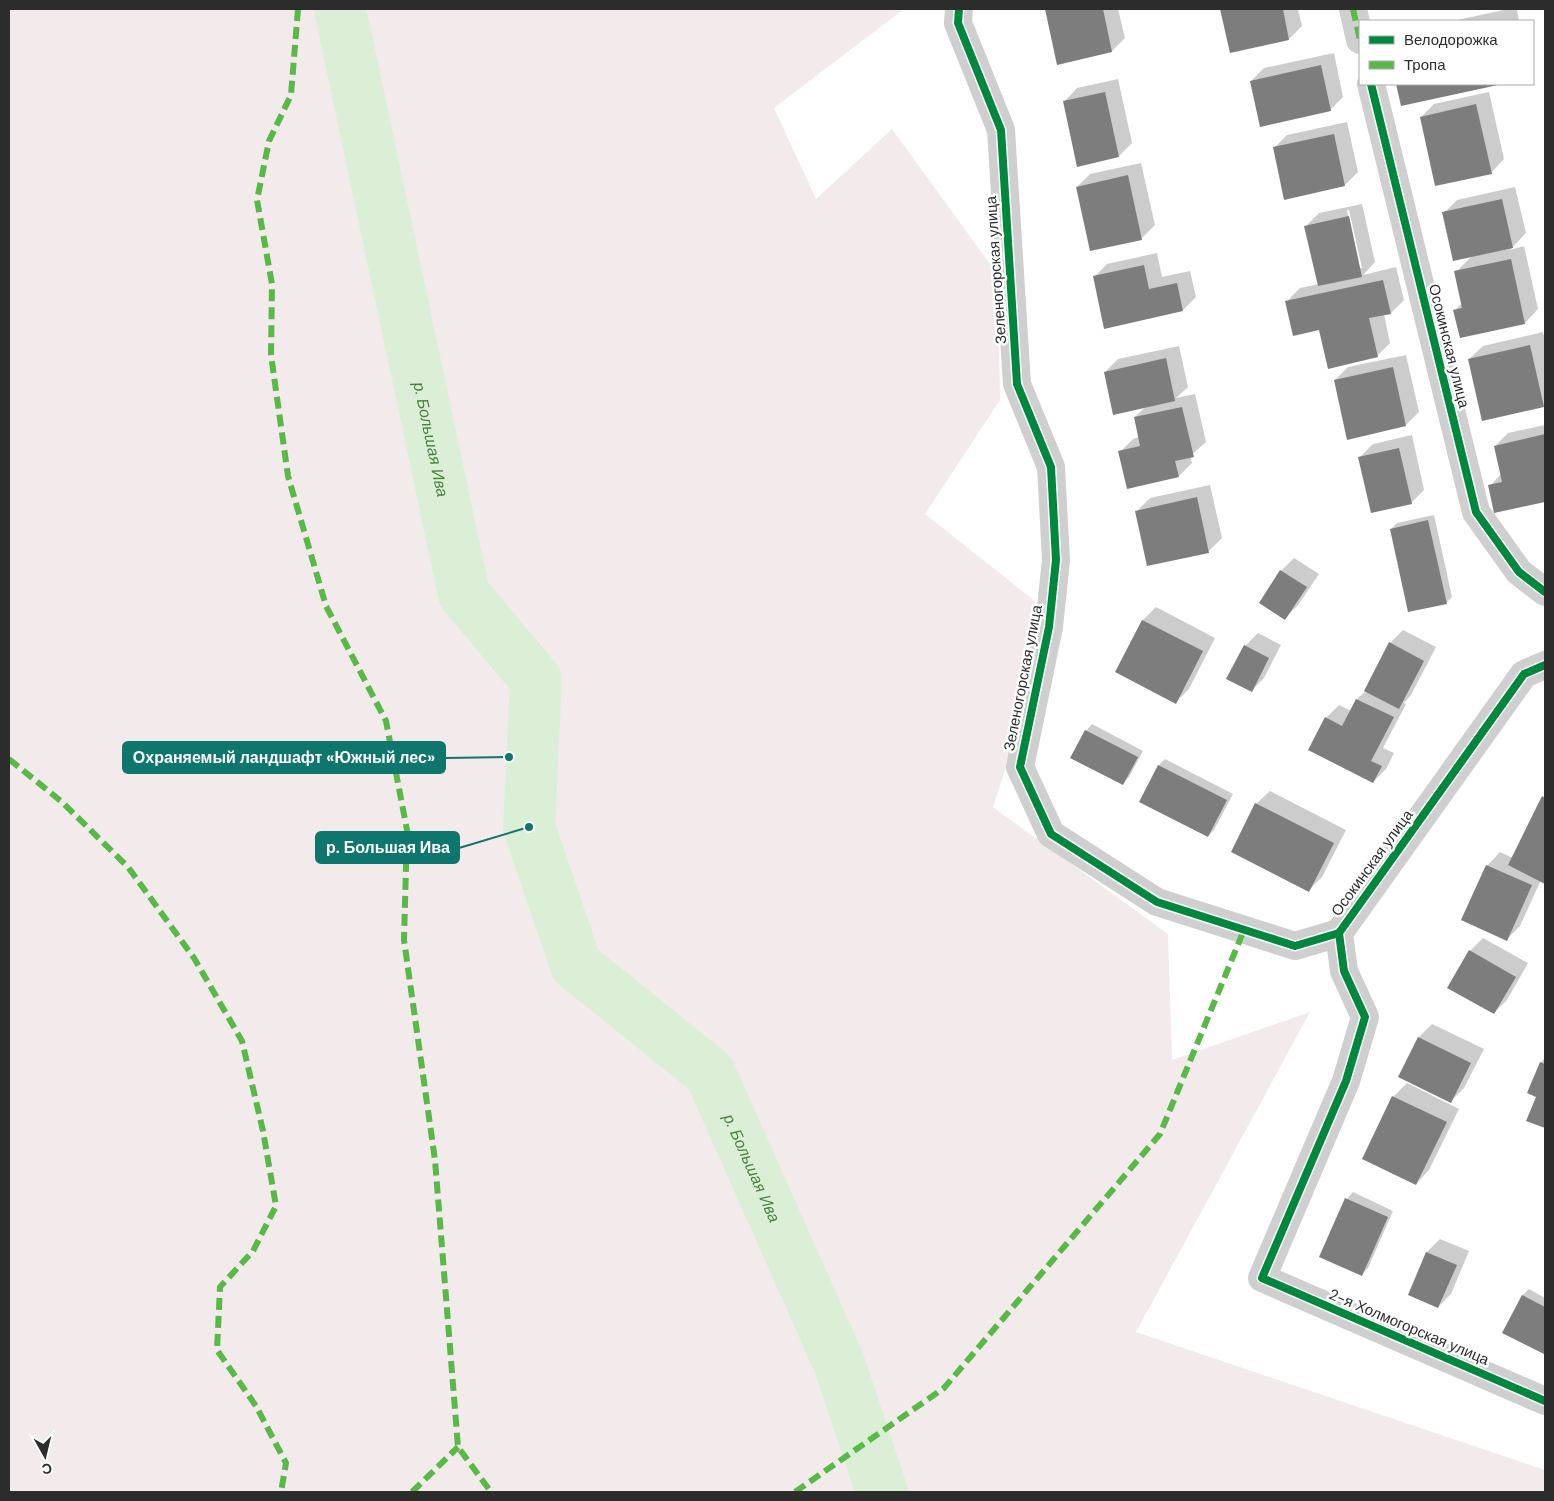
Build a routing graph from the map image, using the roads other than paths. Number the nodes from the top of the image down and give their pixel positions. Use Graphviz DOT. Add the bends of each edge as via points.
graph roads {
  1 [pos="959,9"];
  2 [pos="1353,9"];
  3 [pos="1359,36"];
  4 [pos="1371,85"];
  5 [pos="1545,592"];
  6 [pos="1545,665"];
  7 [pos="1339,933"];
  8 [pos="1262,1278"];
  9 [pos="1545,1401"];
  1 -- 7 [label="street, Зеленогорская улица" via="958,23 1001,130 1017,384 1051,467 1056,560 1050,627 1020,767 1051,834 1157,902 1295,946"];
  2 -- 3 [label="street"];
  4 -- 5 [label="street, Осокинская улица" via="1476,512 1519,572"];
  6 -- 7 [label="street, Осокинская улица" via="1524,674"];
  7 -- 8 [label="street, Осокинская улица" via="1344,972 1365,1017 1346,1081"];
  8 -- 9 [label="street, 2-я Холмогорская улица"];
}
